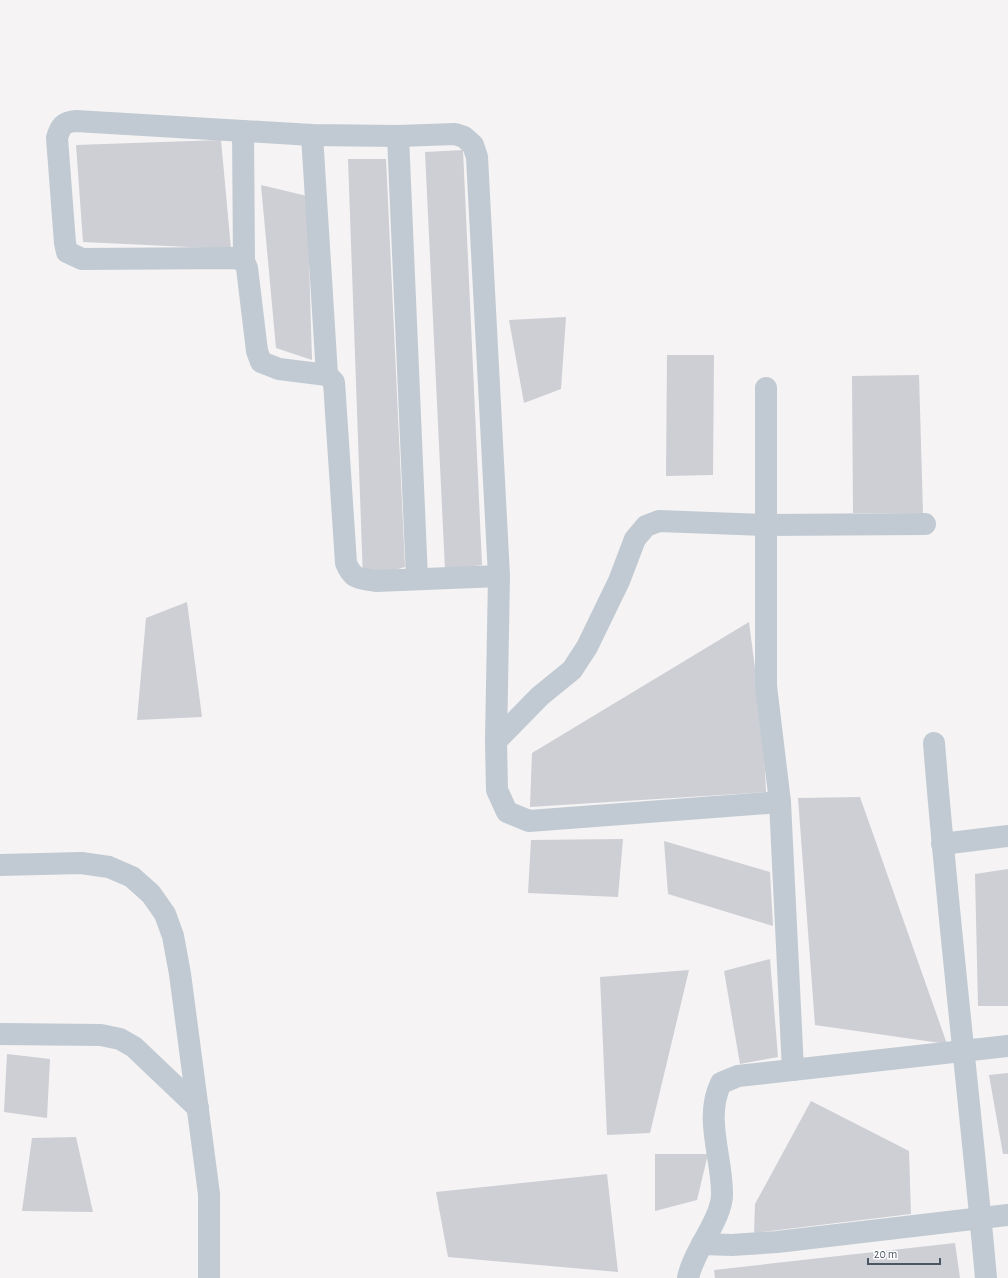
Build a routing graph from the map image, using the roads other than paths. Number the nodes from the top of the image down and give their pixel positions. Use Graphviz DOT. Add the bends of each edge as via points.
graph roads {
  1 [pos="243,131"];
  2 [pos="312,135"];
  3 [pos="398,136"];
  4 [pos="244,261"];
  5 [pos="327,375"];
  6 [pos="766,388"];
  7 [pos="925,524"];
  8 [pos="765,525"];
  9 [pos="499,576"];
  10 [pos="417,578"];
  11 [pos="496,741"];
  12 [pos="934,743"];
  13 [pos="780,802"];
  14 [pos="1008,836"];
  15 [pos="942,844"];
  16 [pos="0,865"];
  17 [pos="0,1034"];
  18 [pos="1008,1046"];
  19 [pos="964,1051"];
  20 [pos="793,1070"];
  21 [pos="198,1108"];
  22 [pos="1008,1215"];
  23 [pos="981,1218"];
  24 [pos="702,1244"];
  25 [pos="209,1278"];
  26 [pos="688,1278"];
  27 [pos="986,1278"];
  1 -- 2 [label="street"];
  1 -- 4 [label="street"];
  1 -- 4 [label="street" via="76,121 67,122 60,127 57,138 67,252 82,259 235,258"];
  2 -- 3 [label="street"];
  2 -- 5 [label="street"];
  3 -- 9 [label="street" via="455,134 464,137 473,146 477,157"];
  3 -- 10 [label="street"];
  4 -- 5 [label="street" via="248,268 257,352 261,362 279,369"];
  5 -- 10 [label="street" via="334,382 336,394 346,563 350,574 358,578 376,580"];
  6 -- 8 [label="street"];
  7 -- 8 [label="street"];
  8 -- 11 [label="street" via="659,521 646,526 635,539 616,587 587,647 572,670 540,696"];
  8 -- 13 [label="street" via="766,686"];
  9 -- 10 [label="street"];
  9 -- 11 [label="street"];
  11 -- 13 [label="street" via="497,790 507,812 529,821"];
  12 -- 15 [label="street"];
  13 -- 20 [label="street"];
  14 -- 15 [label="street"];
  15 -- 19 [label="street"];
  16 -- 21 [label="street" via="80,863 109,867 132,877 151,894 165,914 173,936"];
  17 -- 21 [label="street" via="101,1035 120,1039 134,1047"];
  18 -- 19 [label="street"];
  19 -- 20 [label="street"];
  19 -- 23 [label="street"];
  20 -- 24 [label="street" via="738,1076 721,1083 716,1094 713,1116 722,1194 716,1216"];
  21 -- 25 [label="street" via="209,1194"];
  22 -- 23 [label="street"];
  23 -- 24 [label="street" via="777,1242"];
  23 -- 27 [label="street"];
  24 -- 26 [label="street"];
}
